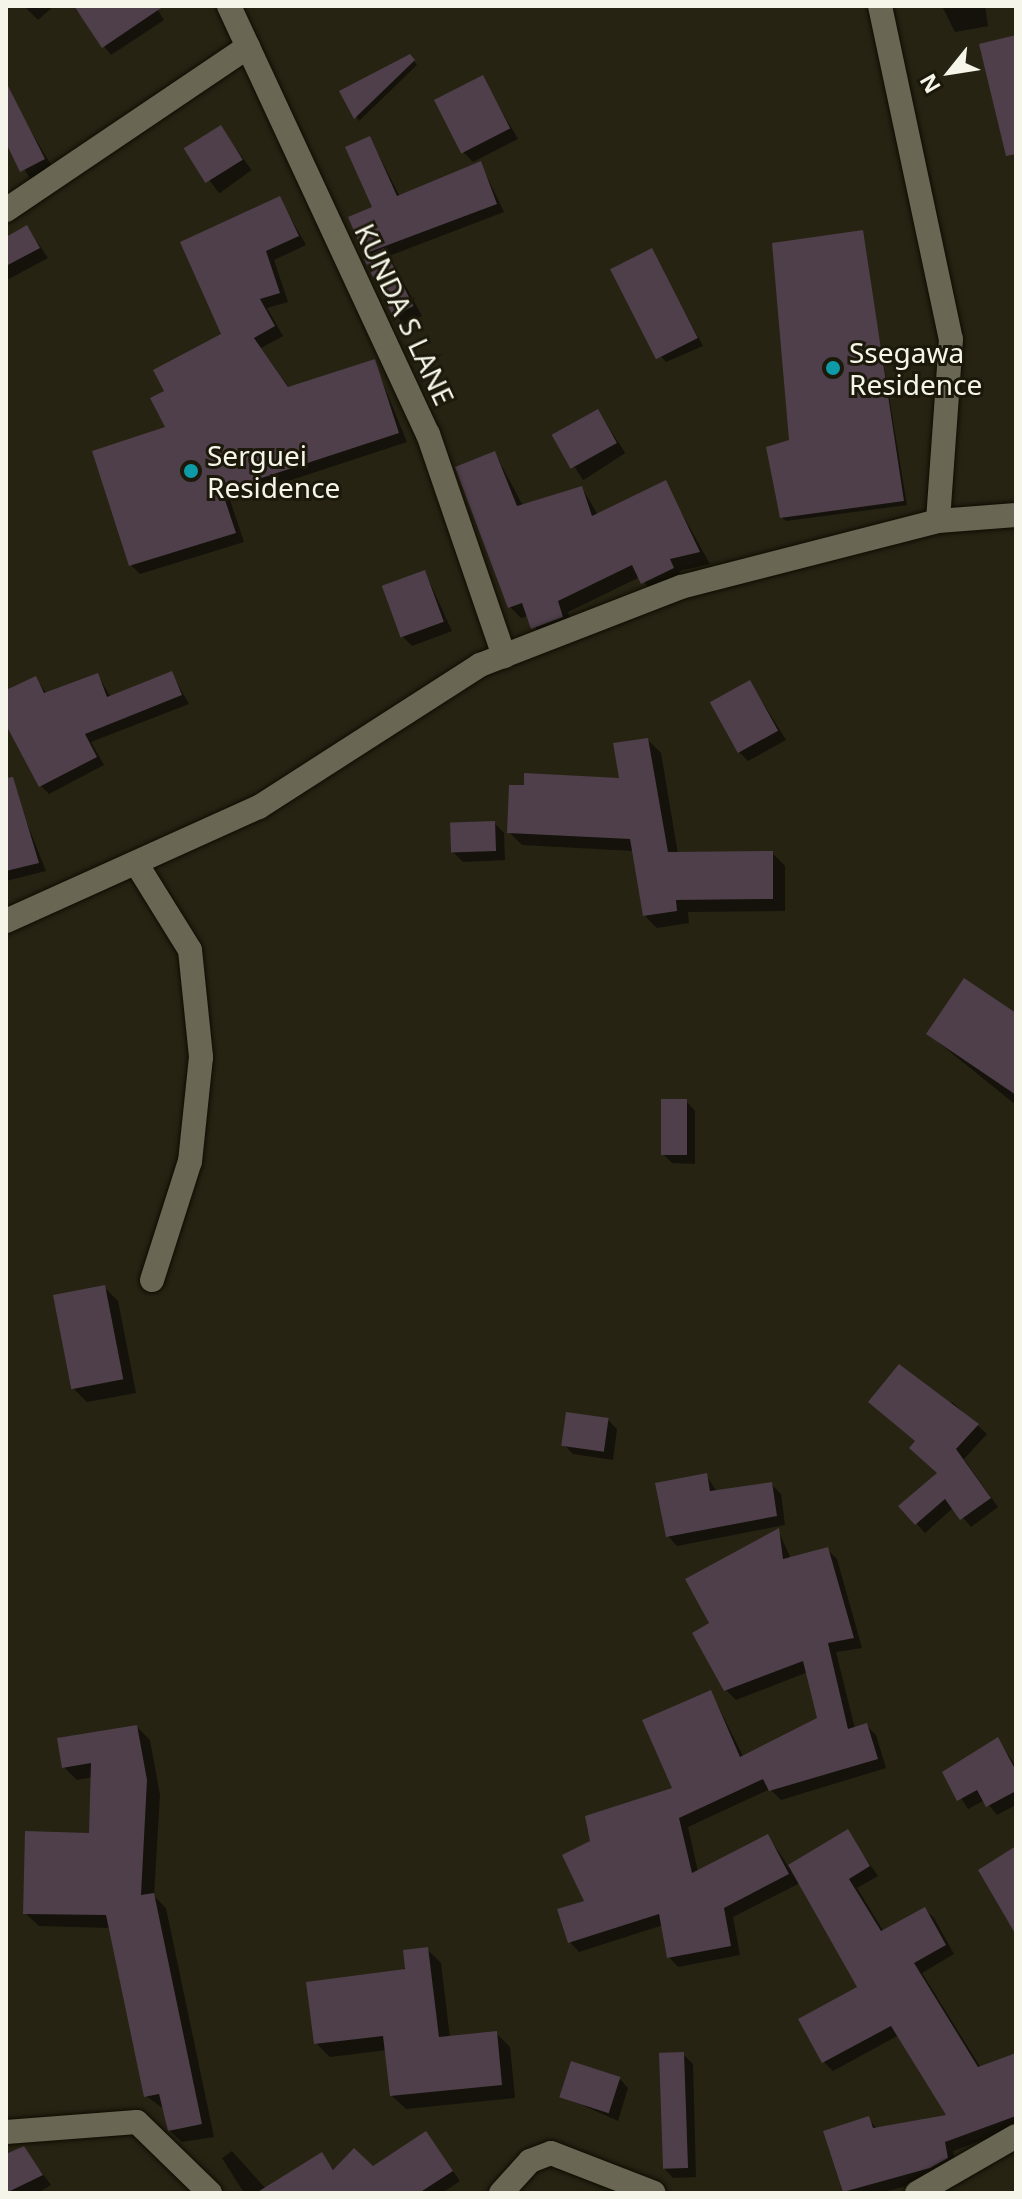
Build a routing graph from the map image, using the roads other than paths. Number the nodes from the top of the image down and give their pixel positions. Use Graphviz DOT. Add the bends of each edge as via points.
graph roads {
  1 [pos="229,6"];
  2 [pos="880,6"];
  3 [pos="248,47"];
  4 [pos="6,210"];
  5 [pos="1016,515"];
  6 [pos="938,521"];
  7 [pos="504,656"];
  8 [pos="136,863"];
  9 [pos="6,921"];
  10 [pos="152,1280"];
  11 [pos="6,2132"];
  12 [pos="1016,2136"];
  13 [pos="210,2193"];
  14 [pos="501,2193"];
  15 [pos="654,2193"];
  16 [pos="917,2193"];
  1 -- 3 [label="street, KUNDA S LANE"];
  2 -- 6 [label="street" via="951,339"];
  3 -- 4 [label="street"];
  3 -- 7 [label="street, KUNDA S LANE" via="428,434"];
  5 -- 6 [label="street"];
  6 -- 7 [label="street" via="681,587"];
  7 -- 8 [label="street" via="259,807"];
  8 -- 9 [label="street"];
  8 -- 10 [label="street" via="190,950 201,1057 190,1161"];
  11 -- 13 [label="street" via="137,2122"];
  12 -- 16 [label="street"];
  14 -- 15 [label="street" via="530,2161 551,2153"];
}
